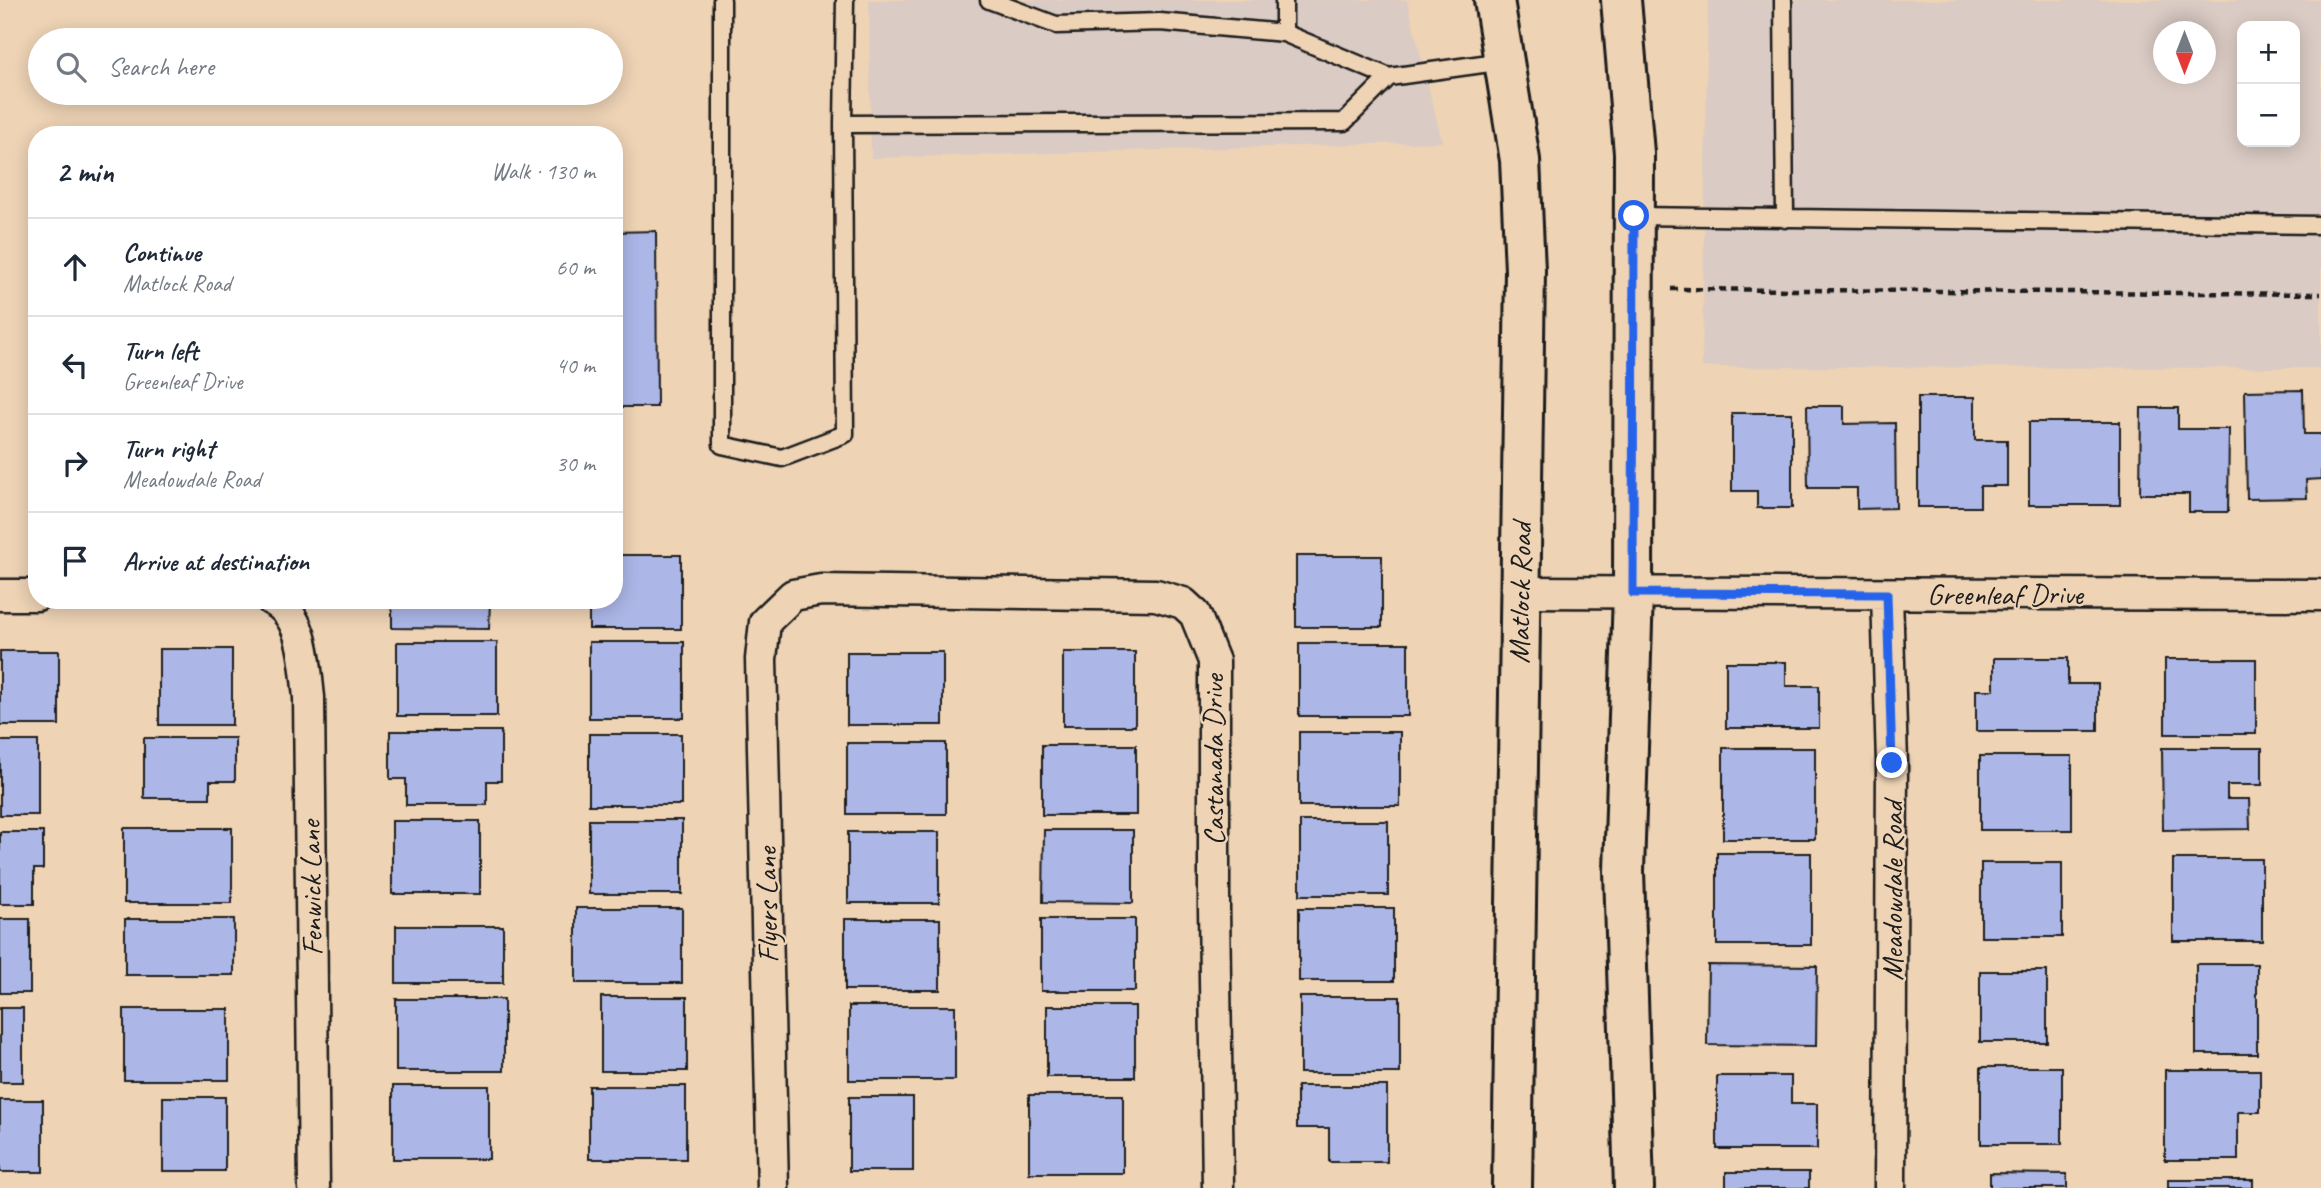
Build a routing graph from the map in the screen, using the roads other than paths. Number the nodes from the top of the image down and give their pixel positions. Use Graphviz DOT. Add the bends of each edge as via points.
graph roads {
  1 [pos="722,0"];
  2 [pos="845,0"];
  3 [pos="989,0"];
  4 [pos="1284,0"];
  5 [pos="1494,0"];
  6 [pos="1621,0"];
  7 [pos="1783,0"];
  8 [pos="1284,33"];
  9 [pos="1504,61"];
  10 [pos="1389,77"];
  11 [pos="843,124"];
  12 [pos="1634,216"];
  13 [pos="1785,219"];
  14 [pos="2321,225"];
  15 [pos="1520,592"];
  16 [pos="1633,593"];
  17 [pos="1887,594"];
  18 [pos="0,595"];
  19 [pos="28,595"];
  20 [pos="2321,595"];
  21 [pos="286,609"];
  22 [pos="765,622"];
  23 [pos="314,1188"];
  24 [pos="774,1188"];
  25 [pos="1218,1188"];
  26 [pos="1512,1188"];
  27 [pos="1634,1188"];
  28 [pos="1890,1188"];
  1 -- 11 [label="lane" via="722,445 782,458 845,434"];
  2 -- 11 [label="lane"];
  3 -- 8 [label="lane" via="1056,25 1160,22"];
  4 -- 8 [label="lane"];
  5 -- 9 [label="main road, Matlock Road"];
  6 -- 12 [label="main road" via="1634,153"];
  7 -- 13 [label="lane"];
  8 -- 10 [label="lane"];
  9 -- 10 [label="lane"];
  9 -- 15 [label="main road, Matlock Road" via="1520,160 1525,270"];
  10 -- 11 [label="lane" via="1343,122"];
  12 -- 13 [label="lane"];
  12 -- 16 [label="main road"];
  13 -- 14 [label="lane"];
  15 -- 16 [label="street, Greenleaf Drive"];
  15 -- 26 [label="main road, Matlock Road"];
  16 -- 17 [label="street, Greenleaf Drive"];
  16 -- 27 [label="main road" via="1624,871"];
  17 -- 20 [label="street, Greenleaf Drive"];
  17 -- 28 [label="street, Meadowdale Road" via="1892,763"];
  18 -- 19 [label="street"];
  21 -- 23 [label="street, Fenwick Lane" via="303,644 309,697"];
  22 -- 24 [label="street, Flyers Lane" via="761,659"];
  22 -- 25 [label="street, Castanada Drive" via="793,595 821,590 1156,595 1183,603 1195,614 1214,661"];
}
